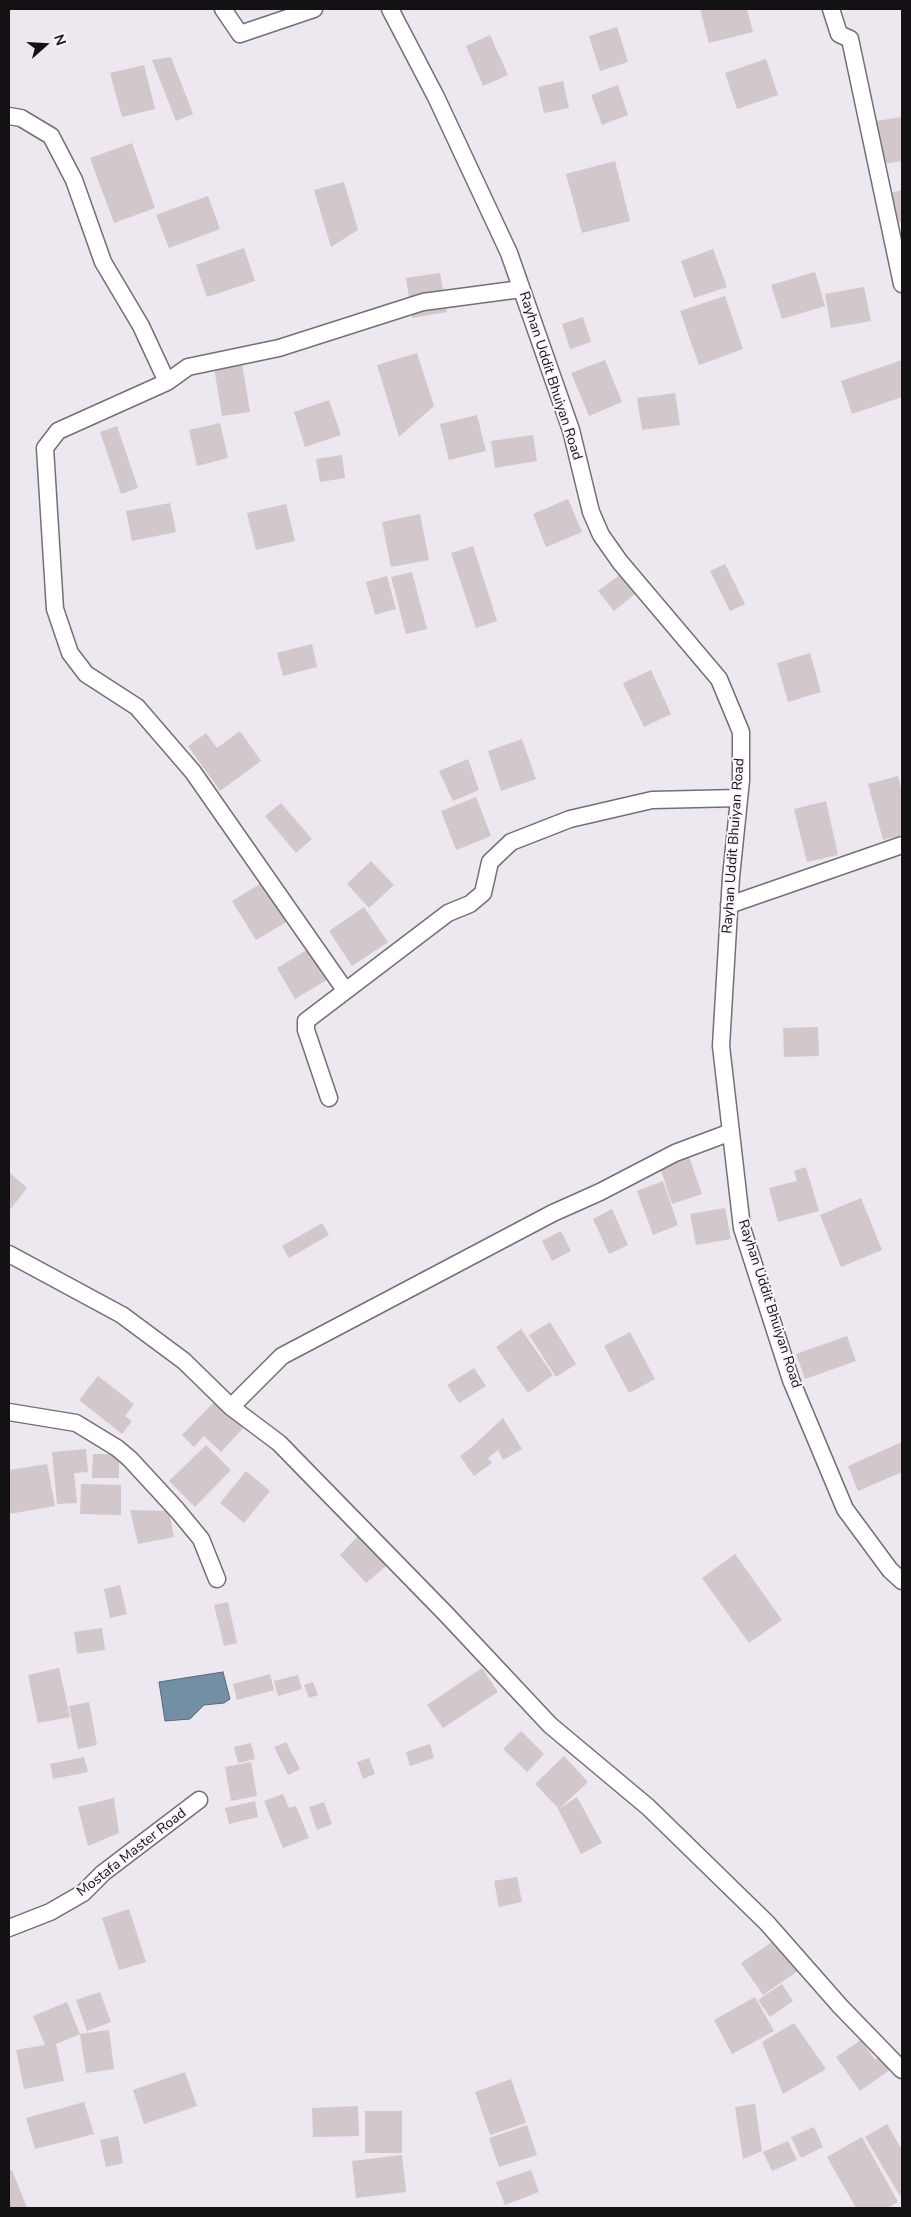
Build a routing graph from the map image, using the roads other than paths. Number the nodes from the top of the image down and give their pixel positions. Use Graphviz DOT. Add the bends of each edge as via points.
graph roads {
  1 [pos="223,9"];
  2 [pos="314,9"];
  3 [pos="390,9"];
  4 [pos="831,9"];
  5 [pos="9,116"];
  6 [pos="902,284"];
  7 [pos="522,289"];
  8 [pos="168,382"];
  9 [pos="739,798"];
  10 [pos="902,845"];
  11 [pos="729,904"];
  12 [pos="345,990"];
  13 [pos="329,1098"];
  14 [pos="731,1132"];
  15 [pos="9,1254"];
  16 [pos="234,1404"];
  17 [pos="9,1412"];
  18 [pos="217,1580"];
  19 [pos="902,1581"];
  20 [pos="198,1800"];
  21 [pos="9,1928"];
  22 [pos="902,2070"];
  1 -- 2 [label="street" via="240,34"];
  3 -- 7 [label="street, Rayhan Uddit Bhuiyan Road" via="436,97 509,253"];
  4 -- 6 [label="street" via="840,34 850,38"];
  5 -- 8 [label="street" via="21,118 51,136 74,180 103,262 141,326"];
  7 -- 8 [label="street" via="423,302 278,348 188,367"];
  7 -- 9 [label="street, Rayhan Uddit Bhuiyan Road" via="571,430 591,512 601,535 719,679 741,732"];
  8 -- 12 [label="street" via="58,431 45,448 55,608 70,654 86,674 137,707 193,772"];
  9 -- 11 [label="street, Rayhan Uddit Bhuiyan Road"];
  9 -- 12 [label="street" via="652,800 570,819 511,842 490,862 482,893 470,904 448,912"];
  10 -- 11 [label="street"];
  11 -- 14 [label="street, Rayhan Uddit Bhuiyan Road" via="722,1046"];
  12 -- 13 [label="street" via="306,1021 306,1030"];
  14 -- 16 [label="street" via="675,1153 553,1213 282,1356"];
  14 -- 19 [label="street, Rayhan Uddit Bhuiyan Road" via="742,1228 791,1380 845,1509 890,1570"];
  15 -- 16 [label="street" via="122,1315 184,1361"];
  16 -- 22 [label="street" via="279,1443 550,1725 648,1807 767,1923"];
  17 -- 18 [label="street" via="76,1423 117,1448 201,1539"];
  20 -- 21 [label="street, Mostafa Master Road" via="103,1873 83,1893 50,1912"];
}
